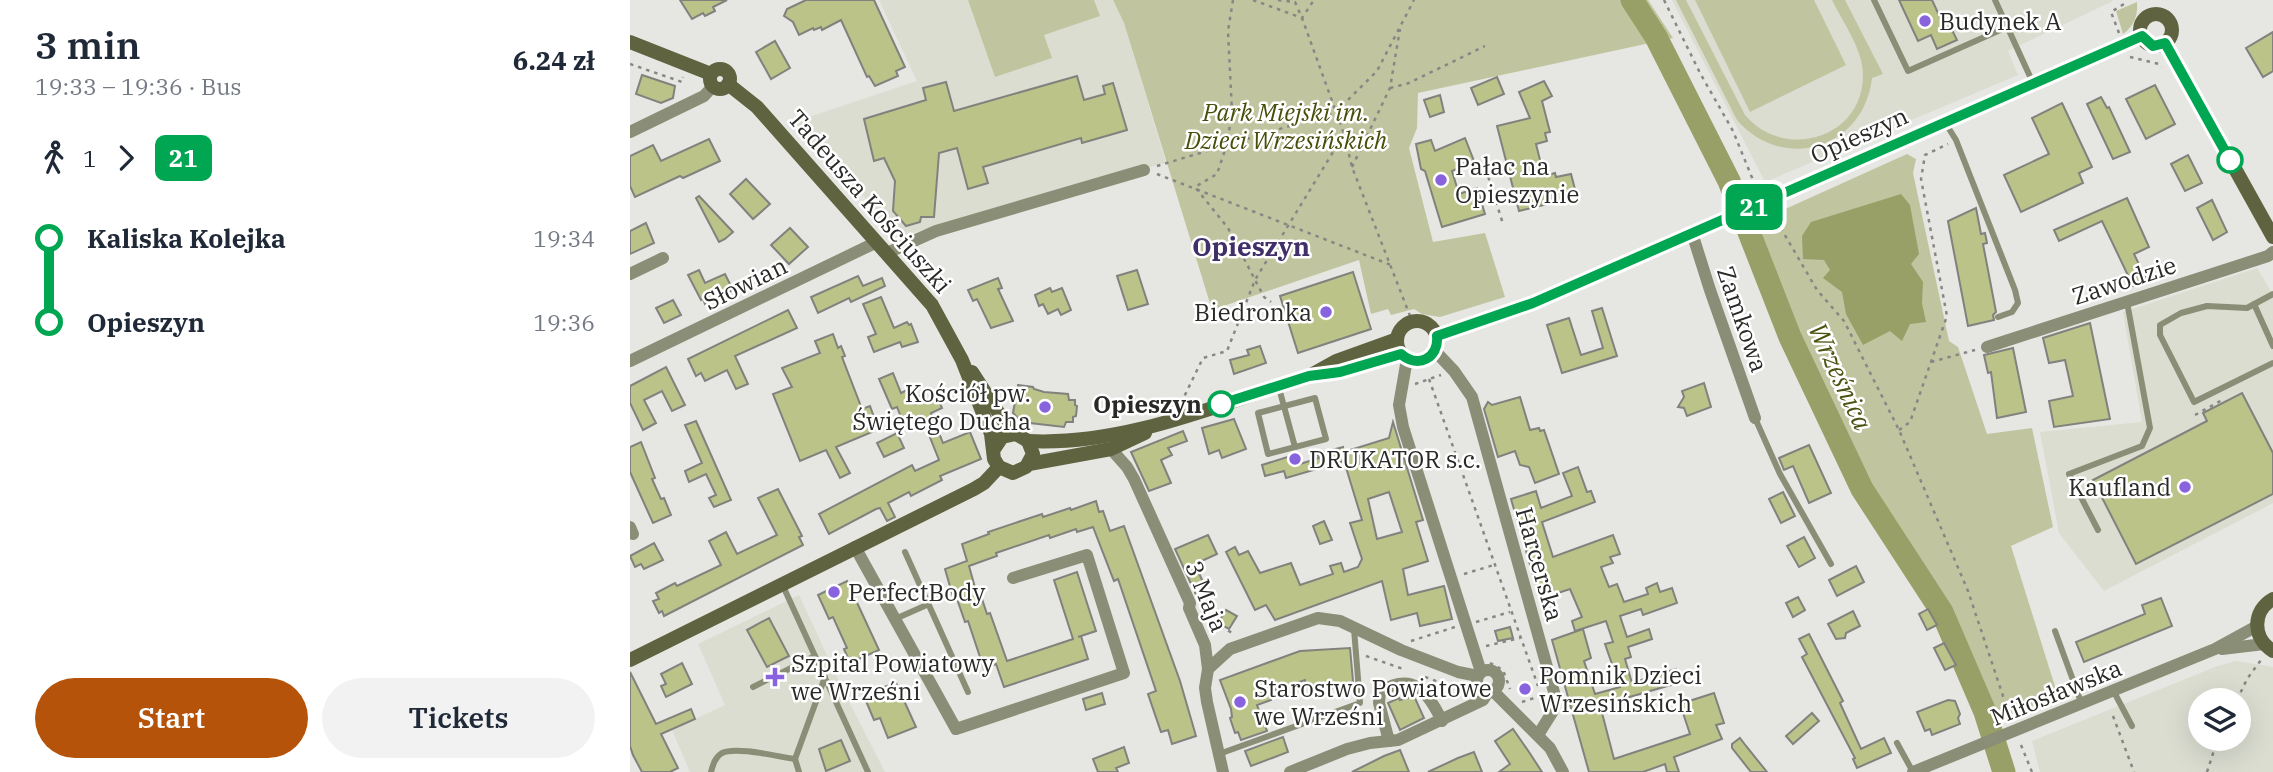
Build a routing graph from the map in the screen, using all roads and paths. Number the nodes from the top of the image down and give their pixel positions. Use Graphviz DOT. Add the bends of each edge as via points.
graph roads {
  1 [pos="1233,0"];
  2 [pos="1253,0"];
  3 [pos="1278,0"];
  4 [pos="1314,0"];
  5 [pos="1414,0"];
  6 [pos="1664,0"];
  7 [pos="1874,0"];
  8 [pos="1995,0"];
  9 [pos="2122,0"];
  10 [pos="2147,0"];
  11 [pos="1297,1"];
  12 [pos="2152,15"];
  13 [pos="1303,18"];
  14 [pos="1401,25"];
  15 [pos="2007,27"];
  16 [pos="2120,36"];
  17 [pos="2142,36"];
  18 [pos="630,42"];
  19 [pos="2165,43"];
  20 [pos="1485,46"];
  21 [pos="2126,52"];
  22 [pos="630,64"];
  23 [pos="688,64"];
  24 [pos="2165,66"];
  25 [pos="717,81"];
  26 [pos="2033,83"];
  27 [pos="1390,88"];
  28 [pos="1336,112"];
  29 [pos="1945,122"];
  30 [pos="630,132"];
  31 [pos="1344,134"];
  32 [pos="1956,140"];
  33 [pos="1227,144"];
  34 [pos="1352,167"];
  35 [pos="1499,169"];
  36 [pos="1143,170"];
  37 [pos="1195,187"];
  38 [pos="1759,198"];
  39 [pos="1772,213"];
  40 [pos="1503,223"];
  41 [pos="1289,225"];
  42 [pos="1692,233"];
  43 [pos="2273,237"];
  44 [pos="882,248"];
  45 [pos="2273,252"];
  46 [pos="663,258"];
  47 [pos="1391,265"];
  48 [pos="630,274"];
  49 [pos="1255,279"];
  50 [pos="2273,294"];
  51 [pos="1271,302"];
  52 [pos="2127,302"];
  53 [pos="2251,306"];
  54 [pos="1998,317"];
  55 [pos="1412,321"];
  56 [pos="1437,336"];
  57 [pos="1397,339"];
  58 [pos="2273,346"];
  59 [pos="1987,347"];
  60 [pos="1435,351"];
  61 [pos="1404,356"];
  62 [pos="962,360"];
  63 [pos="630,361"];
  64 [pos="1931,362"];
  65 [pos="2273,363"];
  66 [pos="1454,370"];
  67 [pos="1309,376"];
  68 [pos="1429,379"];
  69 [pos="1279,385"];
  70 [pos="1402,389"];
  71 [pos="1181,405"];
  72 [pos="1284,406"];
  73 [pos="1755,418"];
  74 [pos="1162,423"];
  75 [pos="1899,430"];
  76 [pos="1022,437"];
  77 [pos="1295,447"];
  78 [pos="994,449"];
  79 [pos="1111,449"];
  80 [pos="1030,464"];
  81 [pos="999,467"];
  82 [pos="2098,530"];
  83 [pos="855,547"];
  84 [pos="905,552"];
  85 [pos="1831,564"];
  86 [pos="1494,565"];
  87 [pos="1460,575"];
  88 [pos="1013,578"];
  89 [pos="782,584"];
  90 [pos="2273,598"];
  91 [pos="929,604"];
  92 [pos="1511,612"];
  93 [pos="1203,616"];
  94 [pos="894,619"];
  95 [pos="1476,622"];
  96 [pos="1460,626"];
  97 [pos="2257,626"];
  98 [pos="1354,629"];
  99 [pos="2055,631"];
  100 [pos="1520,638"];
  101 [pos="1405,643"];
  102 [pos="1245,644"];
  103 [pos="1356,646"];
  104 [pos="1483,646"];
  105 [pos="2268,648"];
  106 [pos="2215,649"];
  107 [pos="815,656"];
  108 [pos="630,660"];
  109 [pos="1495,664"];
  110 [pos="1208,669"];
  111 [pos="1406,670"];
  112 [pos="1417,674"];
  113 [pos="1480,674"];
  114 [pos="825,677"];
  115 [pos="753,687"];
  116 [pos="2243,688"];
  117 [pos="968,692"];
  118 [pos="1490,692"];
  119 [pos="2114,692"];
  120 [pos="2082,704"];
  121 [pos="1469,707"];
  122 [pos="2113,716"];
  123 [pos="2010,717"];
  124 [pos="1442,721"];
  125 [pos="2132,726"];
  126 [pos="1538,735"];
  127 [pos="1390,741"];
  128 [pos="1897,743"];
  129 [pos="2021,745"];
  130 [pos="2214,751"];
  131 [pos="1219,754"];
  132 [pos="795,759"];
  133 [pos="711,772"];
  134 [pos="799,772"];
  135 [pos="868,772"];
  136 [pos="1223,772"];
  137 [pos="1290,772"];
  138 [pos="1563,772"];
  139 [pos="1913,772"];
  140 [pos="2032,772"];
  141 [pos="2134,772"];
  142 [pos="2207,772"];
  1 -- 33 [label="path" via="1227,31 1232,112"];
  2 -- 13 [label="path"];
  3 -- 11 [label="path"];
  4 -- 13 [label="path"];
  5 -- 14 [label="path"];
  6 -- 38 [label="path" via="1733,131"];
  7 -- 15 [label="lane" via="1909,71"];
  8 -- 15 [label="lane"];
  9 -- 16 [label="path" via="2124,4 2111,12"];
  10 -- 12 [label="street"];
  11 -- 13 [label="path"];
  12 -- 17 [label="street" via="2143,22"];
  12 -- 19 [label="street" via="2171,24 2172,33"];
  13 -- 28 [label="path"];
  14 -- 27 [label="path"];
  14 -- 28 [label="path" via="1377,71"];
  15 -- 26 [label="lane"];
  17 -- 19 [label="street" via="2153,46"];
  17 -- 26 [label="street, Opieszyn"];
  18 -- 23 [label="street, Tadeusza Kościuszki"];
  19 -- 43 [label="street"];
  20 -- 27 [label="path"];
  21 -- 24 [label="path"];
  22 -- 23 [label="path" via="682,82"];
  23 -- 25 [label="street, Tadeusza Kościuszki"];
  25 -- 30 [label="street" via="704,96"];
  25 -- 44 [label="street, Tadeusza Kościuszki" via="757,107"];
  26 -- 29 [label="street, Opieszyn"];
  27 -- 34 [label="path"];
  28 -- 31 [label="path"];
  28 -- 33 [label="path"];
  29 -- 32 [label="lane"];
  29 -- 38 [label="street, Opieszyn"];
  31 -- 34 [label="path"];
  31 -- 41 [label="path"];
  32 -- 54 [label="lane" via="2015,290 2018,303 2012,312"];
  32 -- 64 [label="path" via="1925,155 1922,168 1947,316"];
  33 -- 36 [label="path"];
  33 -- 37 [label="path" via="1217,174"];
  34 -- 47 [label="path"];
  35 -- 40 [label="path" via="1487,173"];
  36 -- 37 [label="path"];
  36 -- 44 [label="street, Słowian"];
  37 -- 41 [label="path"];
  37 -- 49 [label="path" via="1228,228"];
  38 -- 42 [label="street, Opieszyn"];
  39 -- 75 [label="path" via="1817,290 1844,321"];
  41 -- 47 [label="path"];
  41 -- 49 [label="path"];
  42 -- 56 [label="street, Opieszyn" via="1533,303"];
  42 -- 73 [label="street, Zamkowa"];
  44 -- 62 [label="street, Tadeusza Kościuszki" via="932,305"];
  44 -- 63 [label="street, Słowian"];
  45 -- 52 [label="street, Zawodzie"];
  46 -- 48 [label="street"];
  47 -- 55 [label="path"];
  49 -- 51 [label="path"];
  49 -- 71 [label="path" via="1227,351 1203,358"];
  50 -- 53 [label="lane"];
  52 -- 59 [label="street, Zawodzie"];
  52 -- 82 [label="lane" via="2150,429 2142,446 2069,474"];
  53 -- 58 [label="lane"];
  53 -- 65 [label="lane" via="2207,306 2181,313 2160,325 2161,335 2194,402"];
  55 -- 56 [label="street" via="1428,323"];
  55 -- 57 [label="street"];
  56 -- 60 [label="street"];
  57 -- 61 [label="street"];
  57 -- 67 [label="street"];
  59 -- 64 [label="path"];
  60 -- 61 [label="street" via="1423,361"];
  60 -- 66 [label="street, Harcerska"];
  61 -- 67 [label="street"];
  61 -- 70 [label="street"];
  62 -- 76 [label="street, Tadeusza Kościuszki" via="1005,423"];
  62 -- 78 [label="street, Tadeusza Kościuszki"];
  64 -- 75 [label="path" via="1910,422"];
  66 -- 68 [label="path"];
  66 -- 126 [label="street, Harcerska" via="1472,397 1554,692 1553,710"];
  67 -- 69 [label="street"];
  68 -- 70 [label="path"];
  68 -- 86 [label="path"];
  69 -- 72 [label="lane"];
  69 -- 74 [label="street"];
  70 -- 113 [label="street" via="1403,427"];
  72 -- 77 [label="lane"];
  72 -- 77 [label="lane" via="1258,413 1268,454"];
  72 -- 77 [label="lane" via="1315,398 1326,439"];
  73 -- 85 [label="lane" via="1780,474"];
  74 -- 76 [label="street" via="1057,442"];
  74 -- 79 [label="street"];
  75 -- 123 [label="path" via="1968,591"];
  76 -- 78 [label="street" via="1002,437"];
  76 -- 80 [label="street" via="1033,454"];
  78 -- 81 [label="street"];
  79 -- 80 [label="street"];
  79 -- 110 [label="street, 3 Maja" via="1127,467 1190,603"];
  80 -- 81 [label="street" via="1013,473"];
  81 -- 83 [label="street" via="974,489"];
  83 -- 89 [label="street"];
  83 -- 94 [label="street"];
  84 -- 91 [label="lane"];
  86 -- 87 [label="path"];
  86 -- 92 [label="path"];
  88 -- 94 [label="street" via="1087,555 1125,673 956,729"];
  89 -- 107 [label="lane"];
  89 -- 108 [label="street"];
  90 -- 97 [label="street" via="2263,606"];
  91 -- 94 [label="lane"];
  91 -- 117 [label="lane"];
  92 -- 95 [label="path"];
  92 -- 100 [label="path"];
  93 -- 102 [label="path" via="1242,636"];
  96 -- 101 [label="path"];
  97 -- 105 [label="street"];
  97 -- 106 [label="street, Miłosławska"];
  98 -- 102 [label="street" via="1330,618 1318,618"];
  98 -- 103 [label="lane"];
  98 -- 113 [label="street" via="1458,672"];
  99 -- 120 [label="lane"];
  100 -- 104 [label="path"];
  100 -- 109 [label="path" via="1544,694 1520,703"];
  102 -- 110 [label="street" via="1224,653"];
  103 -- 111 [label="path" via="1367,656"];
  103 -- 131 [label="lane" via="1360,703"];
  105 -- 106 [label="street, Miłosławska"];
  105 -- 116 [label="path"];
  106 -- 119 [label="street, Miłosławska"];
  107 -- 114 [label="lane"];
  107 -- 115 [label="lane"];
  110 -- 131 [label="street, 3 Maja" via="1205,688"];
  112 -- 121 [label="path" via="1459,691"];
  113 -- 118 [label="street" via="1478,687"];
  113 -- 118 [label="street" via="1492,671 1498,677 1499,685"];
  114 -- 132 [label="lane"];
  114 -- 135 [label="lane"];
  118 -- 121 [label="street"];
  118 -- 126 [label="street"];
  119 -- 120 [label="street, Miłosławska"];
  119 -- 125 [label="lane"];
  120 -- 139 [label="street, Miłosławska"];
  121 -- 124 [label="street"];
  122 -- 141 [label="path"];
  124 -- 127 [label="street"];
  124 -- 127 [label="street" via="1421,688 1407,683 1391,685 1380,692 1379,703"];
  126 -- 138 [label="street"];
  127 -- 137 [label="street" via="1347,749"];
  128 -- 139 [label="lane"];
  129 -- 140 [label="path"];
  130 -- 142 [label="path"];
  131 -- 136 [label="street, 3 Maja"];
  132 -- 133 [label="lane" via="734,751 722,753"];
  132 -- 134 [label="lane"];
}
